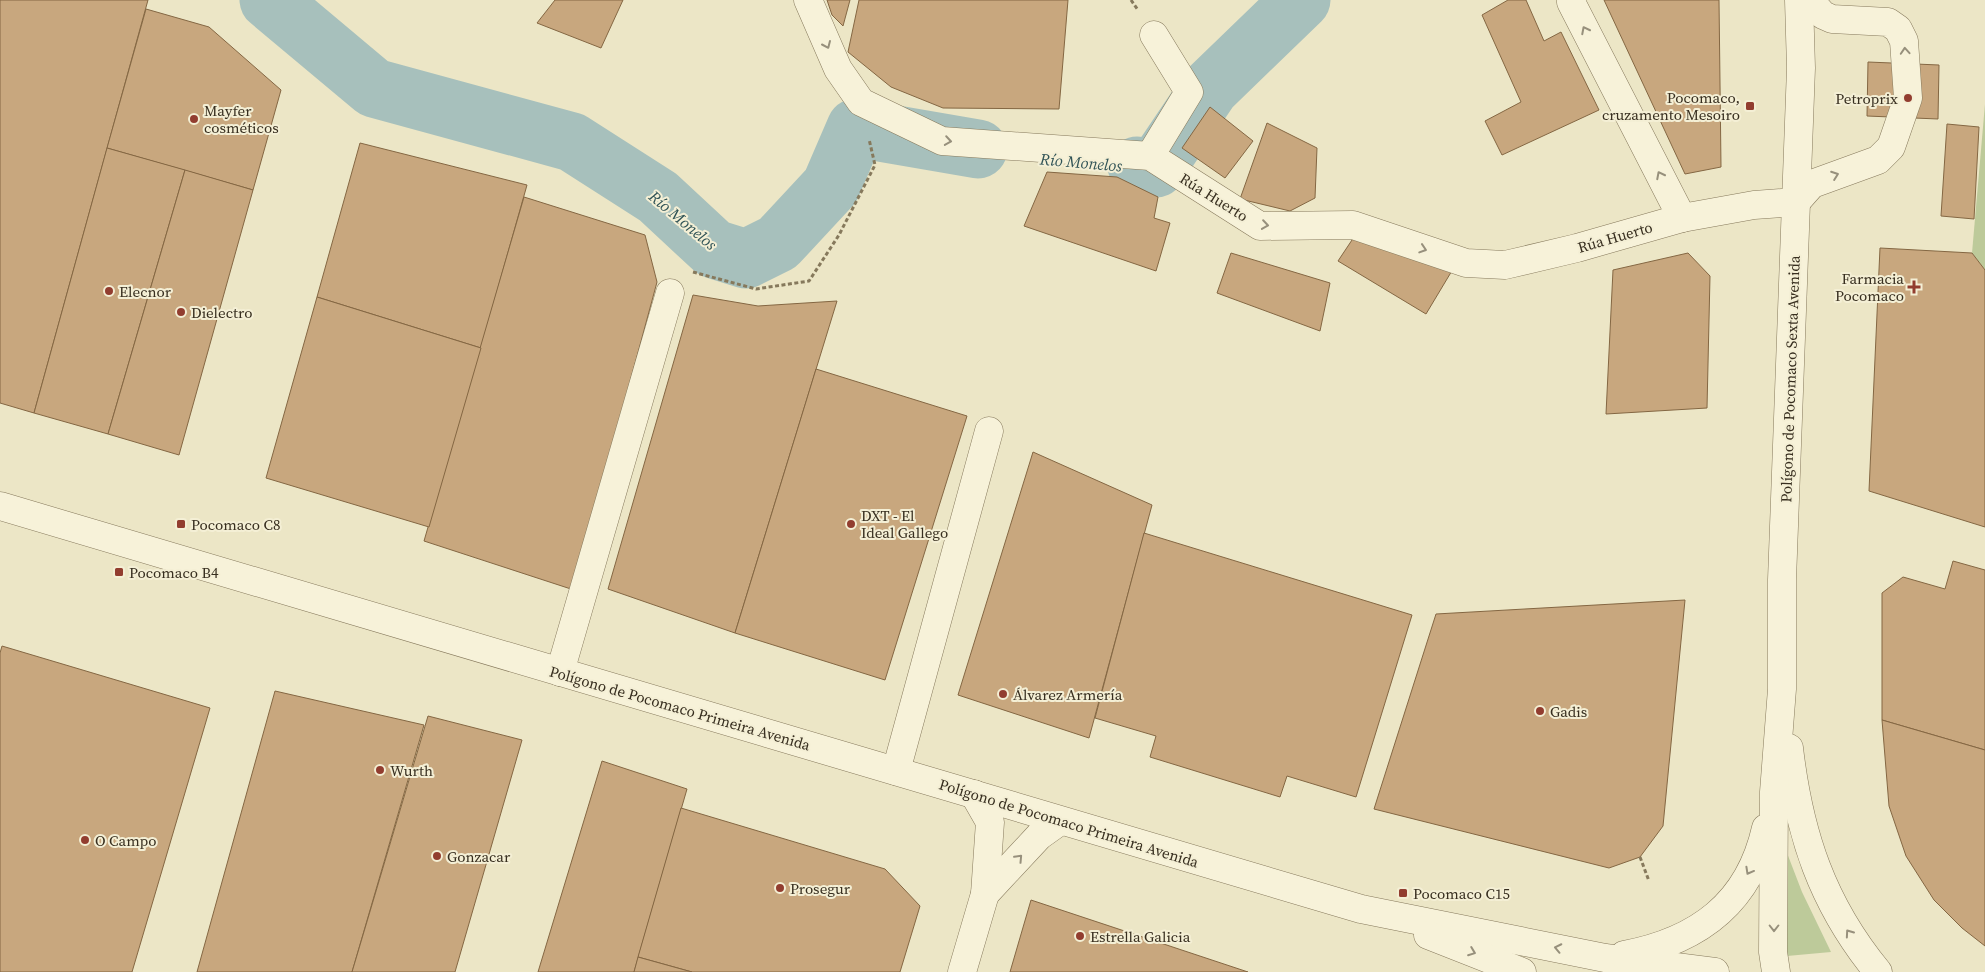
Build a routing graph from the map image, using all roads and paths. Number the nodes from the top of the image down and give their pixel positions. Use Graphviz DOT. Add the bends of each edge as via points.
graph roads {
  1 [pos="808,0"];
  2 [pos="1572,0"];
  3 [pos="1810,2"];
  4 [pos="1154,35"];
  5 [pos="860,102"];
  6 [pos="1150,156"];
  7 [pos="1796,202"];
  8 [pos="1682,218"];
  9 [pos="670,293"];
  10 [pos="989,431"];
  11 [pos="0,506"];
  12 [pos="560,672"];
  13 [pos="1782,689"];
  14 [pos="896,771"];
  15 [pos="1774,792"];
  16 [pos="974,794"];
  17 [pos="1060,821"];
  18 [pos="1640,857"];
  19 [pos="1649,881"];
  20 [pos="986,894"];
  21 [pos="1361,909"];
  22 [pos="1605,958"];
  23 [pos="962,972"];
  24 [pos="1522,972"];
  25 [pos="1715,972"];
  26 [pos="1776,972"];
  27 [pos="1878,972"];
  1 -- 5 [label="street, one-way" via="838,69"];
  8 -- 2 [label="street, one-way"];
  3 -- 7 [label="street, Polígono de Pocomaco Sexta Avenida" via="1801,68"];
  7 -- 3 [label="street, one-way" via="1812,184 1878,160 1891,147 1908,98 1904,40 1898,29 1888,22 1832,19 1822,15"];
  4 -- 6 [label="street" via="1189,92"];
  5 -- 6 [label="street, Rúa Huerto, one-way" via="942,141"];
  5 -- 9 [label="path" via="875,165 839,235 809,281 756,289 680,269"];
  6 -- 8 [label="street, Rúa Huerto, one-way" via="1260,226 1353,226 1466,263 1504,265"];
  7 -- 8 [label="street, Rúa Huerto" via="1754,205"];
  7 -- 13 [label="street, Polígono de Pocomaco Sexta Avenida" via="1783,562"];
  9 -- 12 [label="street"];
  10 -- 14 [label="street"];
  11 -- 12 [label="street, Polígono de Pocomaco Primeira Avenida"];
  12 -- 14 [label="street, Polígono de Pocomaco Primeira Avenida"];
  13 -- 15 [label="street, Polígono de Pocomaco Sexta Avenida"];
  27 -- 13 [label="street, Polígono de Pocomaco Sexta Avenida, one-way" via="1845,929 1809,849 1793,780"];
  14 -- 16 [label="street, Polígono de Pocomaco Primeira Avenida"];
  15 -- 22 [label="street, one-way" via="1757,858 1738,892 1711,921 1681,940"];
  15 -- 26 [label="street, Polígono de Pocomaco Sexta Avenida, one-way" via="1773,952"];
  16 -- 17 [label="street, Polígono de Pocomaco Primeira Avenida"];
  16 -- 20 [label="street" via="990,822"];
  20 -- 17 [label="street, one-way" via="1039,836"];
  17 -- 21 [label="street, Polígono de Pocomaco Primeira Avenida"];
  18 -- 19 [label="path"];
  20 -- 23 [label="street"];
  22 -- 21 [label="street, Polígono de Pocomaco Primeira Avenida, one-way"];
  21 -- 24 [label="street, Polígono de Pocomaco Primeira Avenida, one-way"];
  22 -- 25 [label="street, Polígono de Pocomaco Primeira Avenida"];
}
